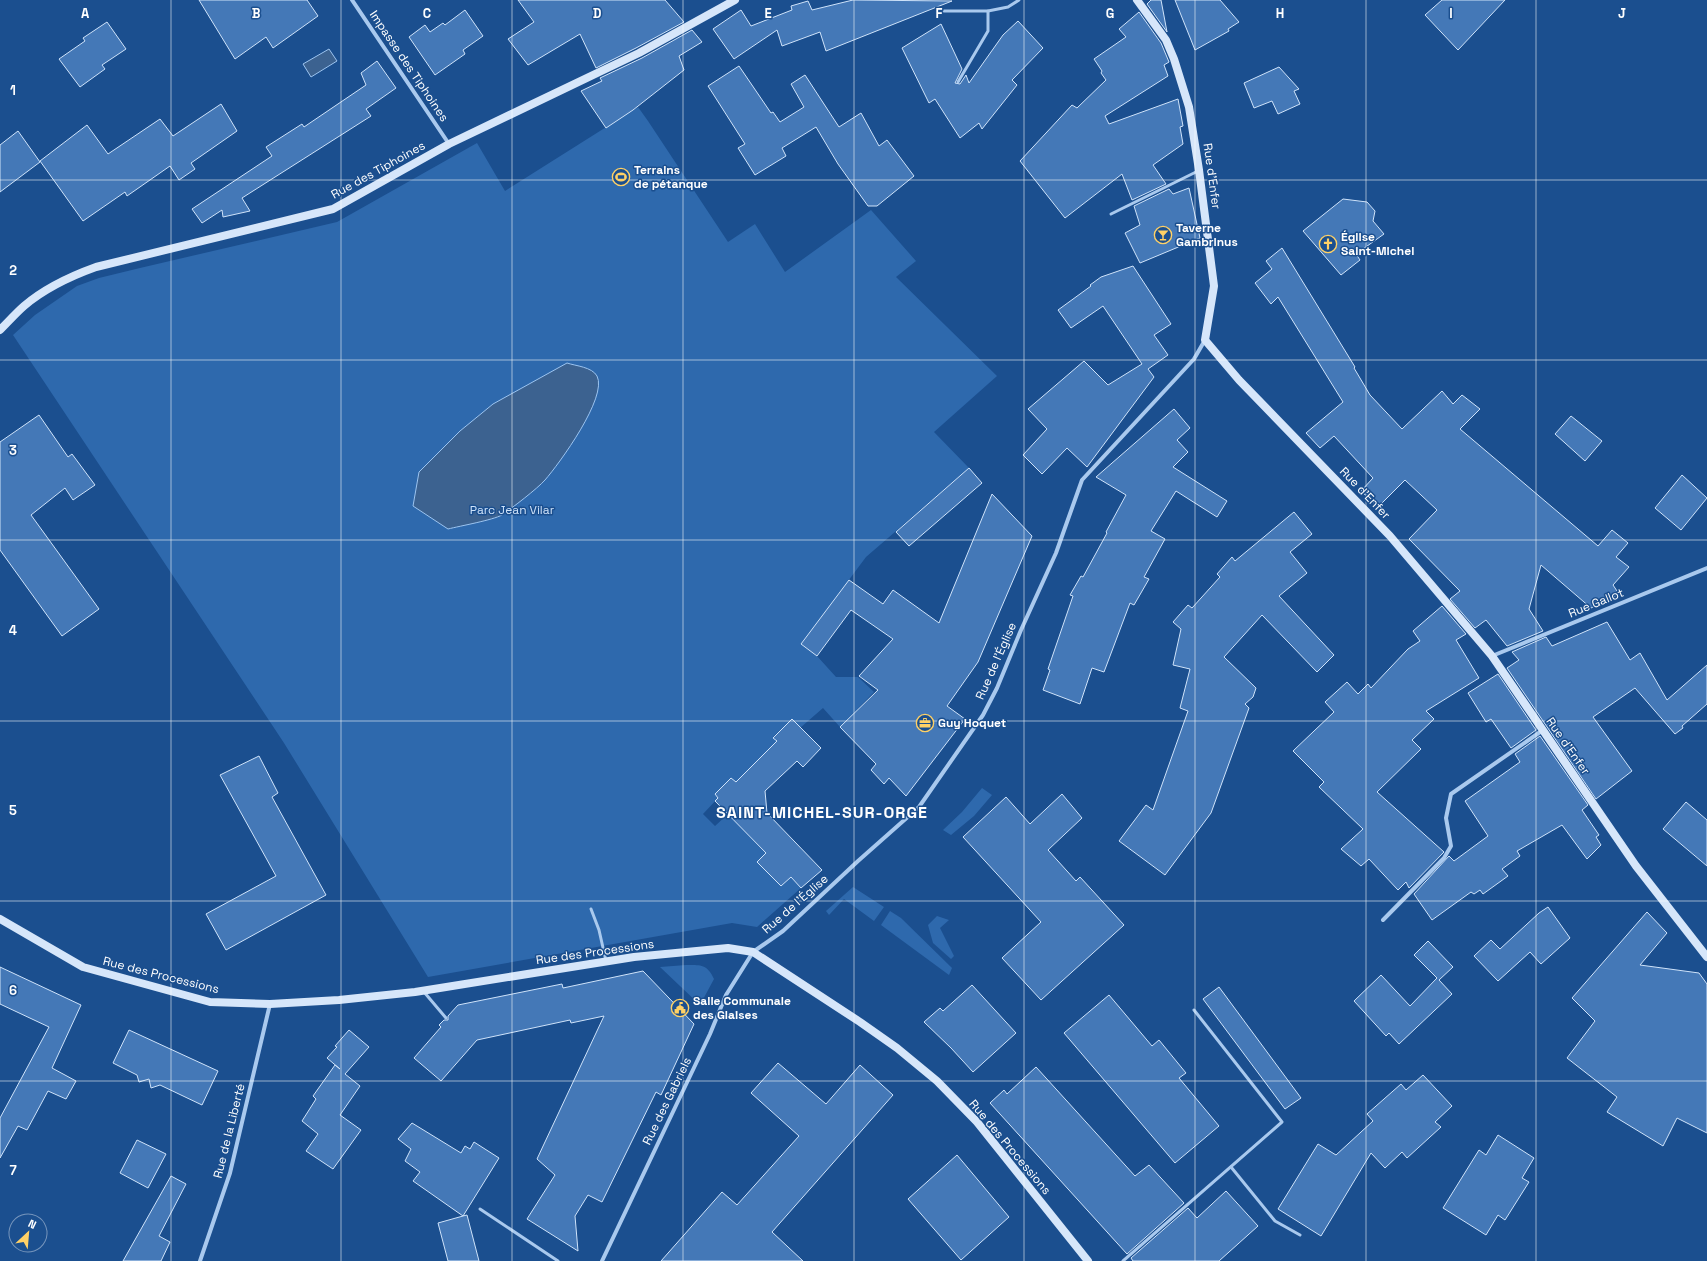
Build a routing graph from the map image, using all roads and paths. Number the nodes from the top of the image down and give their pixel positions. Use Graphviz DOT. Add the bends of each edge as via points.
graph roads {
  1 [pos="352,0"];
  2 [pos="735,0"];
  3 [pos="1019,0"];
  4 [pos="1137,0"];
  5 [pos="988,10"];
  6 [pos="938,11"];
  7 [pos="958,82"];
  8 [pos="449,144"];
  9 [pos="1200,170"];
  10 [pos="1112,214"];
  11 [pos="0,330"];
  12 [pos="1205,340"];
  13 [pos="1707,568"];
  14 [pos="1492,656"];
  15 [pos="1543,730"];
  16 [pos="592,909"];
  17 [pos="0,919"];
  18 [pos="1383,920"];
  19 [pos="753,952"];
  20 [pos="1707,957"];
  21 [pos="606,963"];
  22 [pos="423,990"];
  23 [pos="270,1004"];
  24 [pos="1194,1010"];
  25 [pos="446,1018"];
  26 [pos="1231,1167"];
  27 [pos="480,1209"];
  28 [pos="1300,1235"];
  29 [pos="200,1261"];
  30 [pos="558,1261"];
  31 [pos="602,1261"];
  32 [pos="1088,1261"];
  33 [pos="1123,1261"];
  1 -- 8 [label="street, Impasse des Tiphoines"];
  2 -- 8 [label="street, Rue des Tiphoines" via="638,53"];
  3 -- 5 [label="lane" via="1008,7"];
  4 -- 9 [label="street, Rue d'Enfer" via="1166,40 1174,59 1189,107"];
  5 -- 6 [label="lane"];
  5 -- 7 [label="lane" via="988,32"];
  8 -- 11 [label="street, Rue des Tiphoines" via="333,209 139,255 72,275 24,305"];
  9 -- 10 [label="lane"];
  9 -- 12 [label="street, Rue d'Enfer" via="1214,286"];
  12 -- 14 [label="street, Rue d'Enfer" via="1239,380 1390,536"];
  12 -- 19 [label="street, Rue de l'Église" via="1194,359 1082,480 1056,553 990,701 919,807 783,931"];
  13 -- 14 [label="street, Rue Gallot"];
  14 -- 15 [label="street, Rue d'Enfer"];
  15 -- 18 [label="street" via="1450,794 1446,818 1451,846 1444,858"];
  15 -- 20 [label="street, Rue d'Enfer" via="1636,866"];
  16 -- 21 [label="lane"];
  17 -- 23 [label="street, Rue des Processions" via="83,967 210,1002"];
  19 -- 21 [label="street, Rue des Processions" via="728,948"];
  19 -- 31 [label="street, Rue des Gabriels" via="726,995"];
  19 -- 32 [label="street, Rue des Processions" via="860,1022 937,1081 976,1122"];
  21 -- 22 [label="street, Rue des Processions"];
  22 -- 23 [label="street, Rue des Processions" via="339,1000"];
  22 -- 25 [label="lane"];
  23 -- 29 [label="street, Rue de la Liberté" via="230,1173"];
  24 -- 26 [label="lane" via="1282,1122"];
  26 -- 28 [label="lane" via="1275,1221"];
  26 -- 33 [label="lane"];
  27 -- 30 [label="lane"];
}
